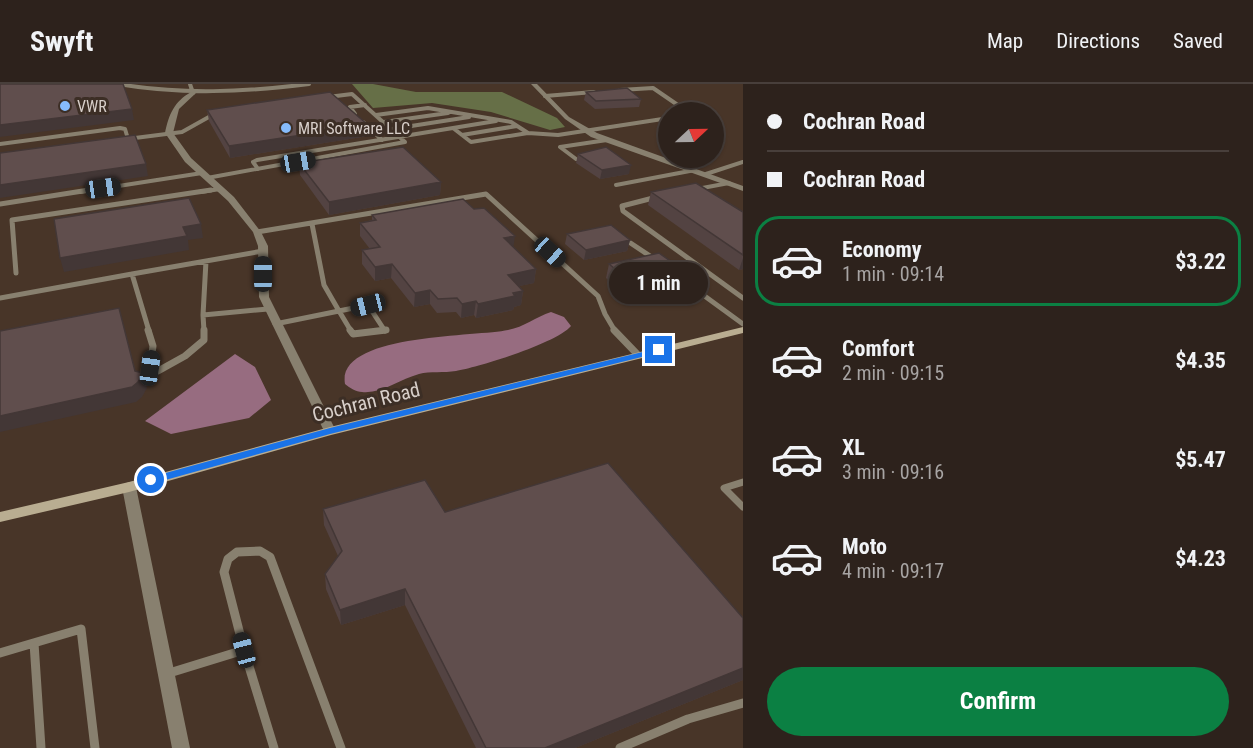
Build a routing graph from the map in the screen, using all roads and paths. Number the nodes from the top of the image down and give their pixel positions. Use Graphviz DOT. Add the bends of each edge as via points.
graph roads {
  1 [pos="118,84"];
  2 [pos="309,84"];
  3 [pos="534,84"];
  4 [pos="192,89"];
  5 [pos="610,91"];
  6 [pos="599,92"];
  7 [pos="545,96"];
  8 [pos="317,99"];
  9 [pos="673,102"];
  10 [pos="364,105"];
  11 [pos="224,112"];
  12 [pos="453,112"];
  13 [pos="376,115"];
  14 [pos="477,116"];
  15 [pos="658,119"];
  16 [pos="501,120"];
  17 [pos="384,122"];
  18 [pos="517,126"];
  19 [pos="453,128"];
  20 [pos="392,129"];
  21 [pos="103,130"];
  22 [pos="587,130"];
  23 [pos="81,133"];
  24 [pos="169,133"];
  25 [pos="528,133"];
  26 [pos="462,135"];
  27 [pos="400,136"];
  28 [pos="45,138"];
  29 [pos="128,139"];
  30 [pos="117,140"];
  31 [pos="382,140"];
  32 [pos="607,140"];
  33 [pos="107,141"];
  34 [pos="0,144"];
  35 [pos="84,144"];
  36 [pos="47,149"];
  37 [pos="314,151"];
  38 [pos="292,154"];
  39 [pos="321,158"];
  40 [pos="576,159"];
  41 [pos="298,162"];
  42 [pos="743,162"];
  43 [pos="258,169"];
  44 [pos="695,170"];
  45 [pos="706,174"];
  46 [pos="205,176"];
  47 [pos="729,183"];
  48 [pos="616,185"];
  49 [pos="220,189"];
  50 [pos="743,189"];
  51 [pos="662,196"];
  52 [pos="703,196"];
  53 [pos="0,204"];
  54 [pos="312,224"];
  55 [pos="257,232"];
  56 [pos="617,233"];
  57 [pos="263,251"];
  58 [pos="206,261"];
  59 [pos="663,265"];
  60 [pos="16,273"];
  61 [pos="132,274"];
  62 [pos="681,279"];
  63 [pos="0,298"];
  64 [pos="743,298"];
  65 [pos="268,309"];
  66 [pos="339,312"];
  67 [pos="203,315"];
  68 [pos="275,324"];
  69 [pos="743,324"];
  70 [pos="743,330"];
  71 [pos="638,355"];
  72 [pos="330,431"];
  73 [pos="743,482"];
  74 [pos="129,487"];
  75 [pos="743,507"];
  76 [pos="0,517"];
  77 [pos="34,643"];
  78 [pos="244,650"];
  79 [pos="0,653"];
  80 [pos="166,674"];
  81 [pos="743,703"];
  82 [pos="40,748"];
  83 [pos="95,748"];
  84 [pos="181,748"];
  85 [pos="274,748"];
  86 [pos="341,748"];
  87 [pos="620,748"];
  1 -- 4 [label="lane" via="168,93"];
  2 -- 4 [label="lane" via="243,93"];
  3 -- 7 [label="street"];
  4 -- 24 [label="street" via="172,111"];
  5 -- 9 [label="lane" via="653,88"];
  6 -- 7 [label="lane"];
  7 -- 22 [label="street" via="567,118"];
  8 -- 10 [label="lane" via="352,94"];
  10 -- 13 [label="lane"];
  10 -- 31 [label="lane" via="349,109"];
  11 -- 24 [label="lane" via="208,116 182,132"];
  12 -- 13 [label="lane" via="428,108"];
  12 -- 14 [label="lane"];
  12 -- 17 [label="lane"];
  13 -- 17 [label="lane"];
  14 -- 16 [label="lane"];
  14 -- 20 [label="lane"];
  15 -- 22 [label="lane"];
  16 -- 18 [label="lane"];
  16 -- 19 [label="lane"];
  17 -- 20 [label="lane"];
  18 -- 25 [label="lane"];
  18 -- 26 [label="lane"];
  19 -- 26 [label="lane"];
  19 -- 27 [label="lane"];
  20 -- 27 [label="lane"];
  21 -- 23 [label="lane"];
  21 -- 29 [label="lane" via="125,129"];
  21 -- 33 [label="lane"];
  22 -- 25 [label="lane" via="569,134"];
  22 -- 32 [label="street"];
  23 -- 28 [label="lane"];
  23 -- 35 [label="lane"];
  24 -- 29 [label="lane"];
  24 -- 46 [label="street"];
  25 -- 26 [label="lane" via="471,142"];
  27 -- 31 [label="lane"];
  27 -- 39 [label="lane" via="405,142 399,145"];
  28 -- 34 [label="lane"];
  28 -- 36 [label="lane"];
  29 -- 30 [label="lane"];
  31 -- 37 [label="lane"];
  32 -- 40 [label="lane" via="560,147"];
  32 -- 44 [label="street"];
  37 -- 38 [label="lane"];
  37 -- 39 [label="lane"];
  38 -- 41 [label="lane"];
  38 -- 43 [label="lane" via="256,160 253,162"];
  39 -- 41 [label="lane"];
  41 -- 43 [label="lane"];
  42 -- 45 [label="lane"];
  43 -- 46 [label="lane"];
  44 -- 45 [label="street"];
  44 -- 48 [label="lane"];
  45 -- 47 [label="street"];
  46 -- 49 [label="street"];
  46 -- 53 [label="lane"];
  47 -- 50 [label="street"];
  47 -- 52 [label="lane" via="693,190"];
  49 -- 55 [label="street"];
  49 -- 60 [label="lane" via="12,220"];
  51 -- 64 [label="lane" via="622,207 623,211"];
  54 -- 55 [label="lane"];
  54 -- 66 [label="lane" via="324,285"];
  54 -- 71 [label="lane" via="486,194 598,296 611,328"];
  55 -- 57 [label="street"];
  56 -- 59 [label="lane"];
  57 -- 58 [label="lane"];
  57 -- 65 [label="street"];
  58 -- 61 [label="lane"];
  58 -- 67 [label="lane"];
  61 -- 63 [label="lane"];
  61 -- 67 [label="lane" via="153,346 150,368 158,371 204,340"];
  62 -- 69 [label="lane"];
  65 -- 67 [label="lane"];
  65 -- 68 [label="street"];
  66 -- 66 [label="lane" via="368,305 387,331 353,334"];
  66 -- 68 [label="lane"];
  68 -- 72 [label="street"];
  70 -- 71 [label="street, Cochran Road"];
  71 -- 72 [label="street, Cochran Road"];
  72 -- 74 [label="street, Cochran Road"];
  73 -- 75 [label="lane" via="724,488"];
  74 -- 76 [label="street, Cochran Road"];
  74 -- 80 [label="street"];
  77 -- 79 [label="lane"];
  77 -- 82 [label="lane"];
  77 -- 83 [label="lane" via="81,630"];
  78 -- 80 [label="lane"];
  78 -- 85 [label="lane"];
  78 -- 86 [label="lane" via="224,572 228,559 237,552 260,551 270,557"];
  80 -- 84 [label="street"];
  81 -- 87 [label="lane" via="688,719"];
}
